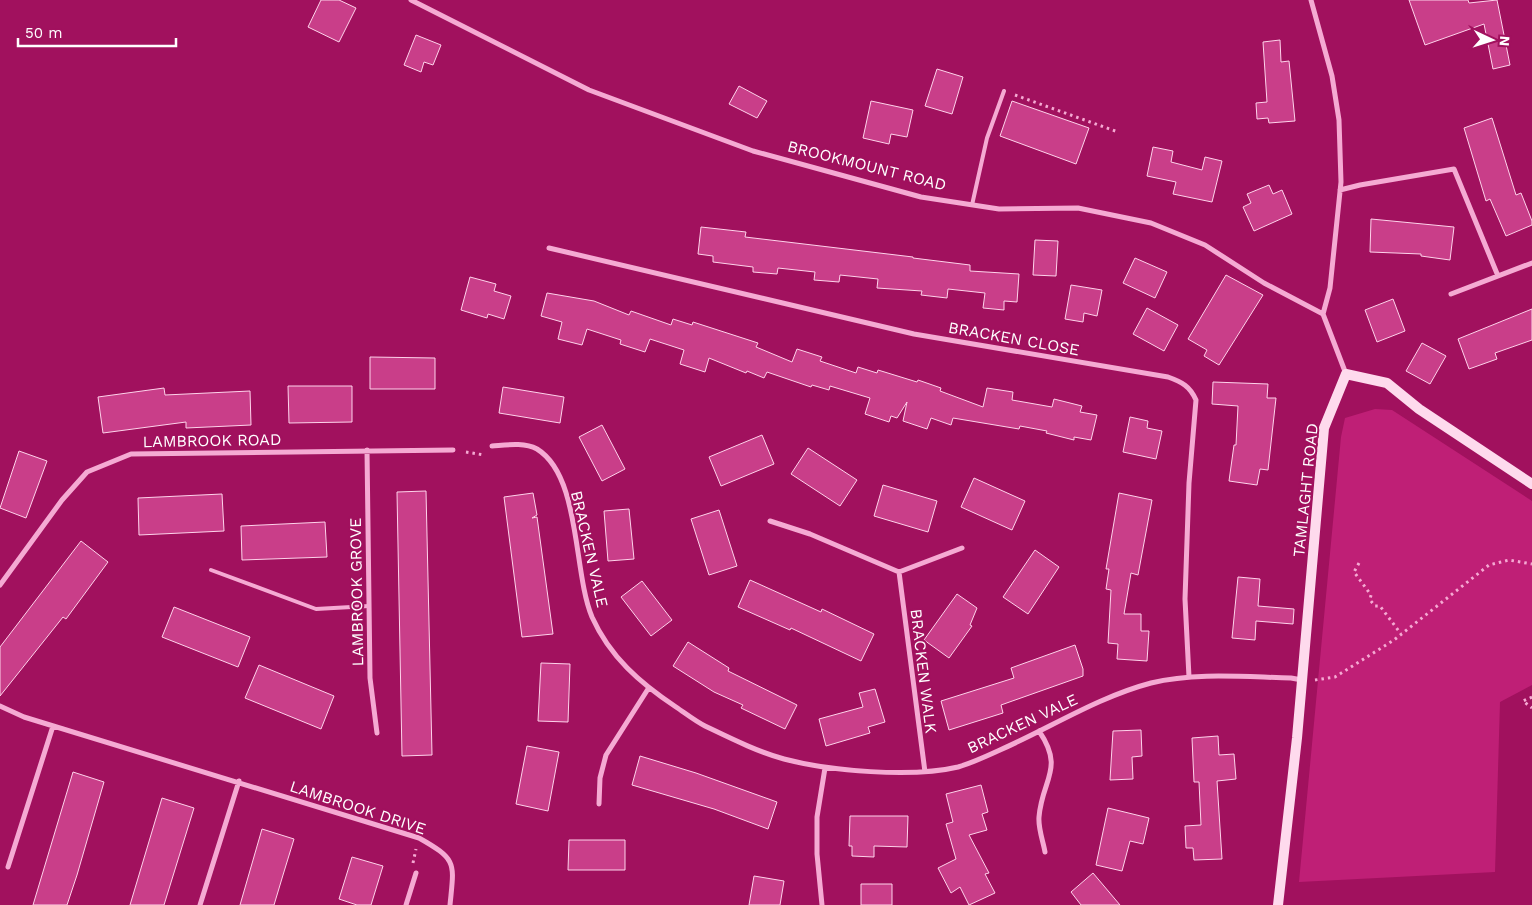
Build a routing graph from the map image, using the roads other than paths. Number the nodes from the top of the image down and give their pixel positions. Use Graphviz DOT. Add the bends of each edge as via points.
graph roads {
  1 [pos="412,0"];
  2 [pos="1311,0"];
  3 [pos="1004,91"];
  4 [pos="1340,190"];
  5 [pos="972,205"];
  6 [pos="549,248"];
  7 [pos="1532,263"];
  8 [pos="1498,276"];
  9 [pos="1451,294"];
  10 [pos="1323,314"];
  11 [pos="1346,374"];
  12 [pos="492,446"];
  13 [pos="367,450"];
  14 [pos="453,450"];
  15 [pos="1532,484"];
  16 [pos="770,521"];
  17 [pos="962,548"];
  18 [pos="211,570"];
  19 [pos="899,572"];
  20 [pos="0,585"];
  21 [pos="369,606"];
  22 [pos="1189,677"];
  23 [pos="1302,680"];
  24 [pos="648,689"];
  25 [pos="0,706"];
  26 [pos="53,726"];
  27 [pos="1039,731"];
  28 [pos="377,734"];
  29 [pos="825,768"];
  30 [pos="925,772"];
  31 [pos="239,781"];
  32 [pos="599,804"];
  33 [pos="1045,852"];
  34 [pos="8,867"];
  35 [pos="416,873"];
  36 [pos="200,905"];
  37 [pos="406,905"];
  38 [pos="450,905"];
  39 [pos="822,905"];
  40 [pos="1278,905"];
  1 -- 5 [label="street, BROOKMOUNT ROAD" via="589,90 753,151 921,197"];
  2 -- 4 [label="street" via="1332,76 1338,112"];
  3 -- 5 [label="lane" via="987,138"];
  4 -- 8 [label="street" via="1454,169"];
  4 -- 10 [label="street" via="1330,288"];
  5 -- 10 [label="street, BROOKMOUNT ROAD" via="999,209 1078,208 1151,224 1205,245 1264,283"];
  6 -- 22 [label="street, BRACKEN CLOSE" via="914,334 1181,382 1192,390 1196,400 1185,599"];
  7 -- 8 [label="street"];
  8 -- 9 [label="street"];
  10 -- 11 [label="street"];
  11 -- 15 [label="street" via="1387,383 1419,409"];
  11 -- 23 [label="street, TAMLAGHT ROAD" via="1324,428"];
  12 -- 24 [label="street, BRACKEN VALE" via="513,444 535,448 553,463 566,491 591,614 607,645"];
  13 -- 14 [label="street, LAMBROOK ROAD"];
  13 -- 20 [label="street, LAMBROOK ROAD" via="131,454 87,472 62,500"];
  13 -- 21 [label="street, LAMBROOK GROVE"];
  16 -- 19 [label="street" via="810,534"];
  17 -- 19 [label="street"];
  18 -- 21 [label="lane" via="316,609"];
  19 -- 30 [label="street, BRACKEN WALK"];
  21 -- 28 [label="street, LAMBROOK GROVE" via="370,678"];
  22 -- 23 [label="street, BRACKEN VALE"];
  22 -- 27 [label="street, BRACKEN VALE" via="1151,683 1089,706"];
  23 -- 40 [label="street, TAMLAGHT ROAD"];
  24 -- 29 [label="street, BRACKEN VALE" via="703,725 782,759"];
  24 -- 32 [label="street" via="606,755 600,778"];
  25 -- 26 [label="street, LAMBROOK DRIVE"];
  26 -- 31 [label="street, LAMBROOK DRIVE"];
  26 -- 34 [label="street"];
  27 -- 30 [label="street, BRACKEN VALE" via="960,766"];
  27 -- 33 [label="street" via="1051,751 1052,765 1039,819"];
  29 -- 30 [label="street, BRACKEN VALE"];
  29 -- 39 [label="street" via="817,817"];
  31 -- 36 [label="street"];
  31 -- 38 [label="street, LAMBROOK DRIVE" via="419,838 445,852 454,870"];
  35 -- 37 [label="street"];
}
